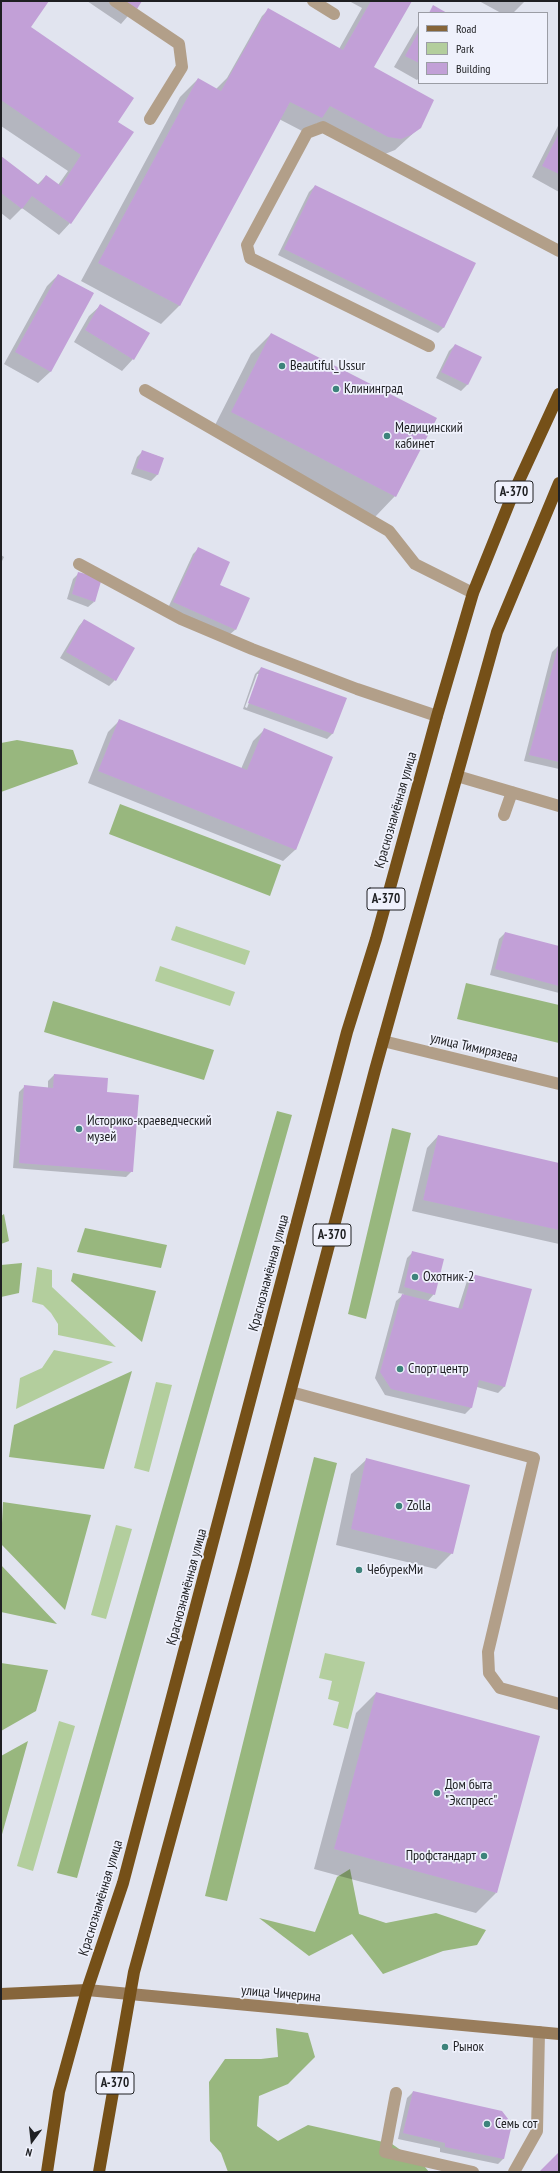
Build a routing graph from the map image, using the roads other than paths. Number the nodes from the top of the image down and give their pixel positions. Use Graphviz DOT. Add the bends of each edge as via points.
graph roads {
  1 [pos="116,1"];
  2 [pos="313,1"];
  3 [pos="334,14"];
  4 [pos="150,119"];
  5 [pos="559,251"];
  6 [pos="429,346"];
  7 [pos="145,390"];
  8 [pos="559,394"];
  9 [pos="559,483"];
  10 [pos="79,564"];
  11 [pos="473,592"];
  12 [pos="437,716"];
  13 [pos="457,776"];
  14 [pos="512,792"];
  15 [pos="559,806"];
  16 [pos="504,815"];
  17 [pos="383,1041"];
  18 [pos="559,1084"];
  19 [pos="291,1392"];
  20 [pos="559,1704"];
  21 [pos="87,1990"];
  22 [pos="1,1994"];
  23 [pos="130,1994"];
  24 [pos="539,2032"];
  25 [pos="559,2034"];
  26 [pos="396,2093"];
  27 [pos="47,2172"];
  28 [pos="99,2172"];
  29 [pos="473,2172"];
  30 [pos="514,2172"];
  1 -- 4 [label="street" via="179,44 182,67"];
  2 -- 3 [label="street"];
  5 -- 6 [label="street" via="323,127 307,133 247,245 250,258"];
  7 -- 11 [label="street" via="389,531 415,564"];
  8 -- 11 [label="highway, Краснознамённая улица / А-370" via="512,496"];
  9 -- 13 [label="highway, А-370" via="497,632"];
  10 -- 12 [label="street" via="181,619 357,689"];
  11 -- 12 [label="highway, Краснознамённая улица / А-370"];
  12 -- 21 [label="highway, Краснознамённая улица / А-370" via="376,939 347,1032 123,1883"];
  13 -- 14 [label="street"];
  13 -- 17 [label="highway, А-370"];
  14 -- 15 [label="street"];
  14 -- 16 [label="street"];
  17 -- 18 [label="street, улица Тимирязева"];
  17 -- 19 [label="highway, А-370"];
  19 -- 20 [label="street" via="534,1458 488,1652 490,1673 500,1688"];
  19 -- 23 [label="highway, А-370"];
  21 -- 22 [label="main road, улица Чичерина"];
  21 -- 23 [label="main road, улица Чичерина"];
  21 -- 27 [label="highway, Краснознамённая улица" via="59,2092"];
  23 -- 24 [label="main road, улица Чичерина"];
  23 -- 28 [label="highway, А-370"];
  24 -- 25 [label="main road, улица Чичерина"];
  24 -- 30 [label="street" via="537,2131"];
  26 -- 29 [label="street" via="385,2152"];
}
